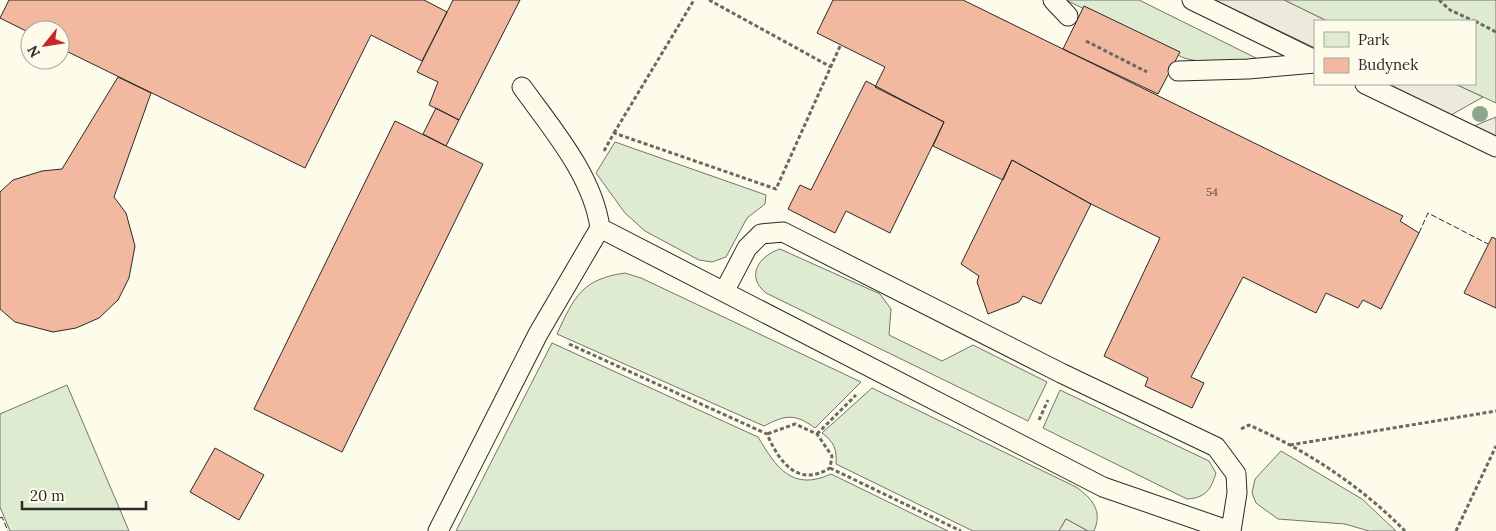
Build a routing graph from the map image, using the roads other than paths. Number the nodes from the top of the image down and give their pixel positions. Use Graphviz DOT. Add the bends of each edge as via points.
graph roads {
  1 [pos="1053,0"];
  2 [pos="1192,0"];
  3 [pos="1068,16"];
  4 [pos="1314,61"];
  5 [pos="1314,62"];
  6 [pos="1178,71"];
  7 [pos="1367,85"];
  8 [pos="522,87"];
  9 [pos="1496,147"];
  10 [pos="600,228"];
  11 [pos="724,292"];
  12 [pos="438,531"];
  13 [pos="1230,531"];
  1 -- 3 [label="lane"];
  2 -- 4 [label="lane"];
  5 -- 6 [label="lane" via="1248,69"];
  7 -- 9 [label="lane"];
  8 -- 10 [label="lane" via="555,132 585,182"];
  10 -- 11 [label="lane"];
  10 -- 12 [label="lane" via="538,334"];
  11 -- 13 [label="lane" via="1103,488"];
  11 -- 13 [label="lane" via="747,248 761,234 783,232 1061,373 1216,447 1236,474 1237,493"];
}
